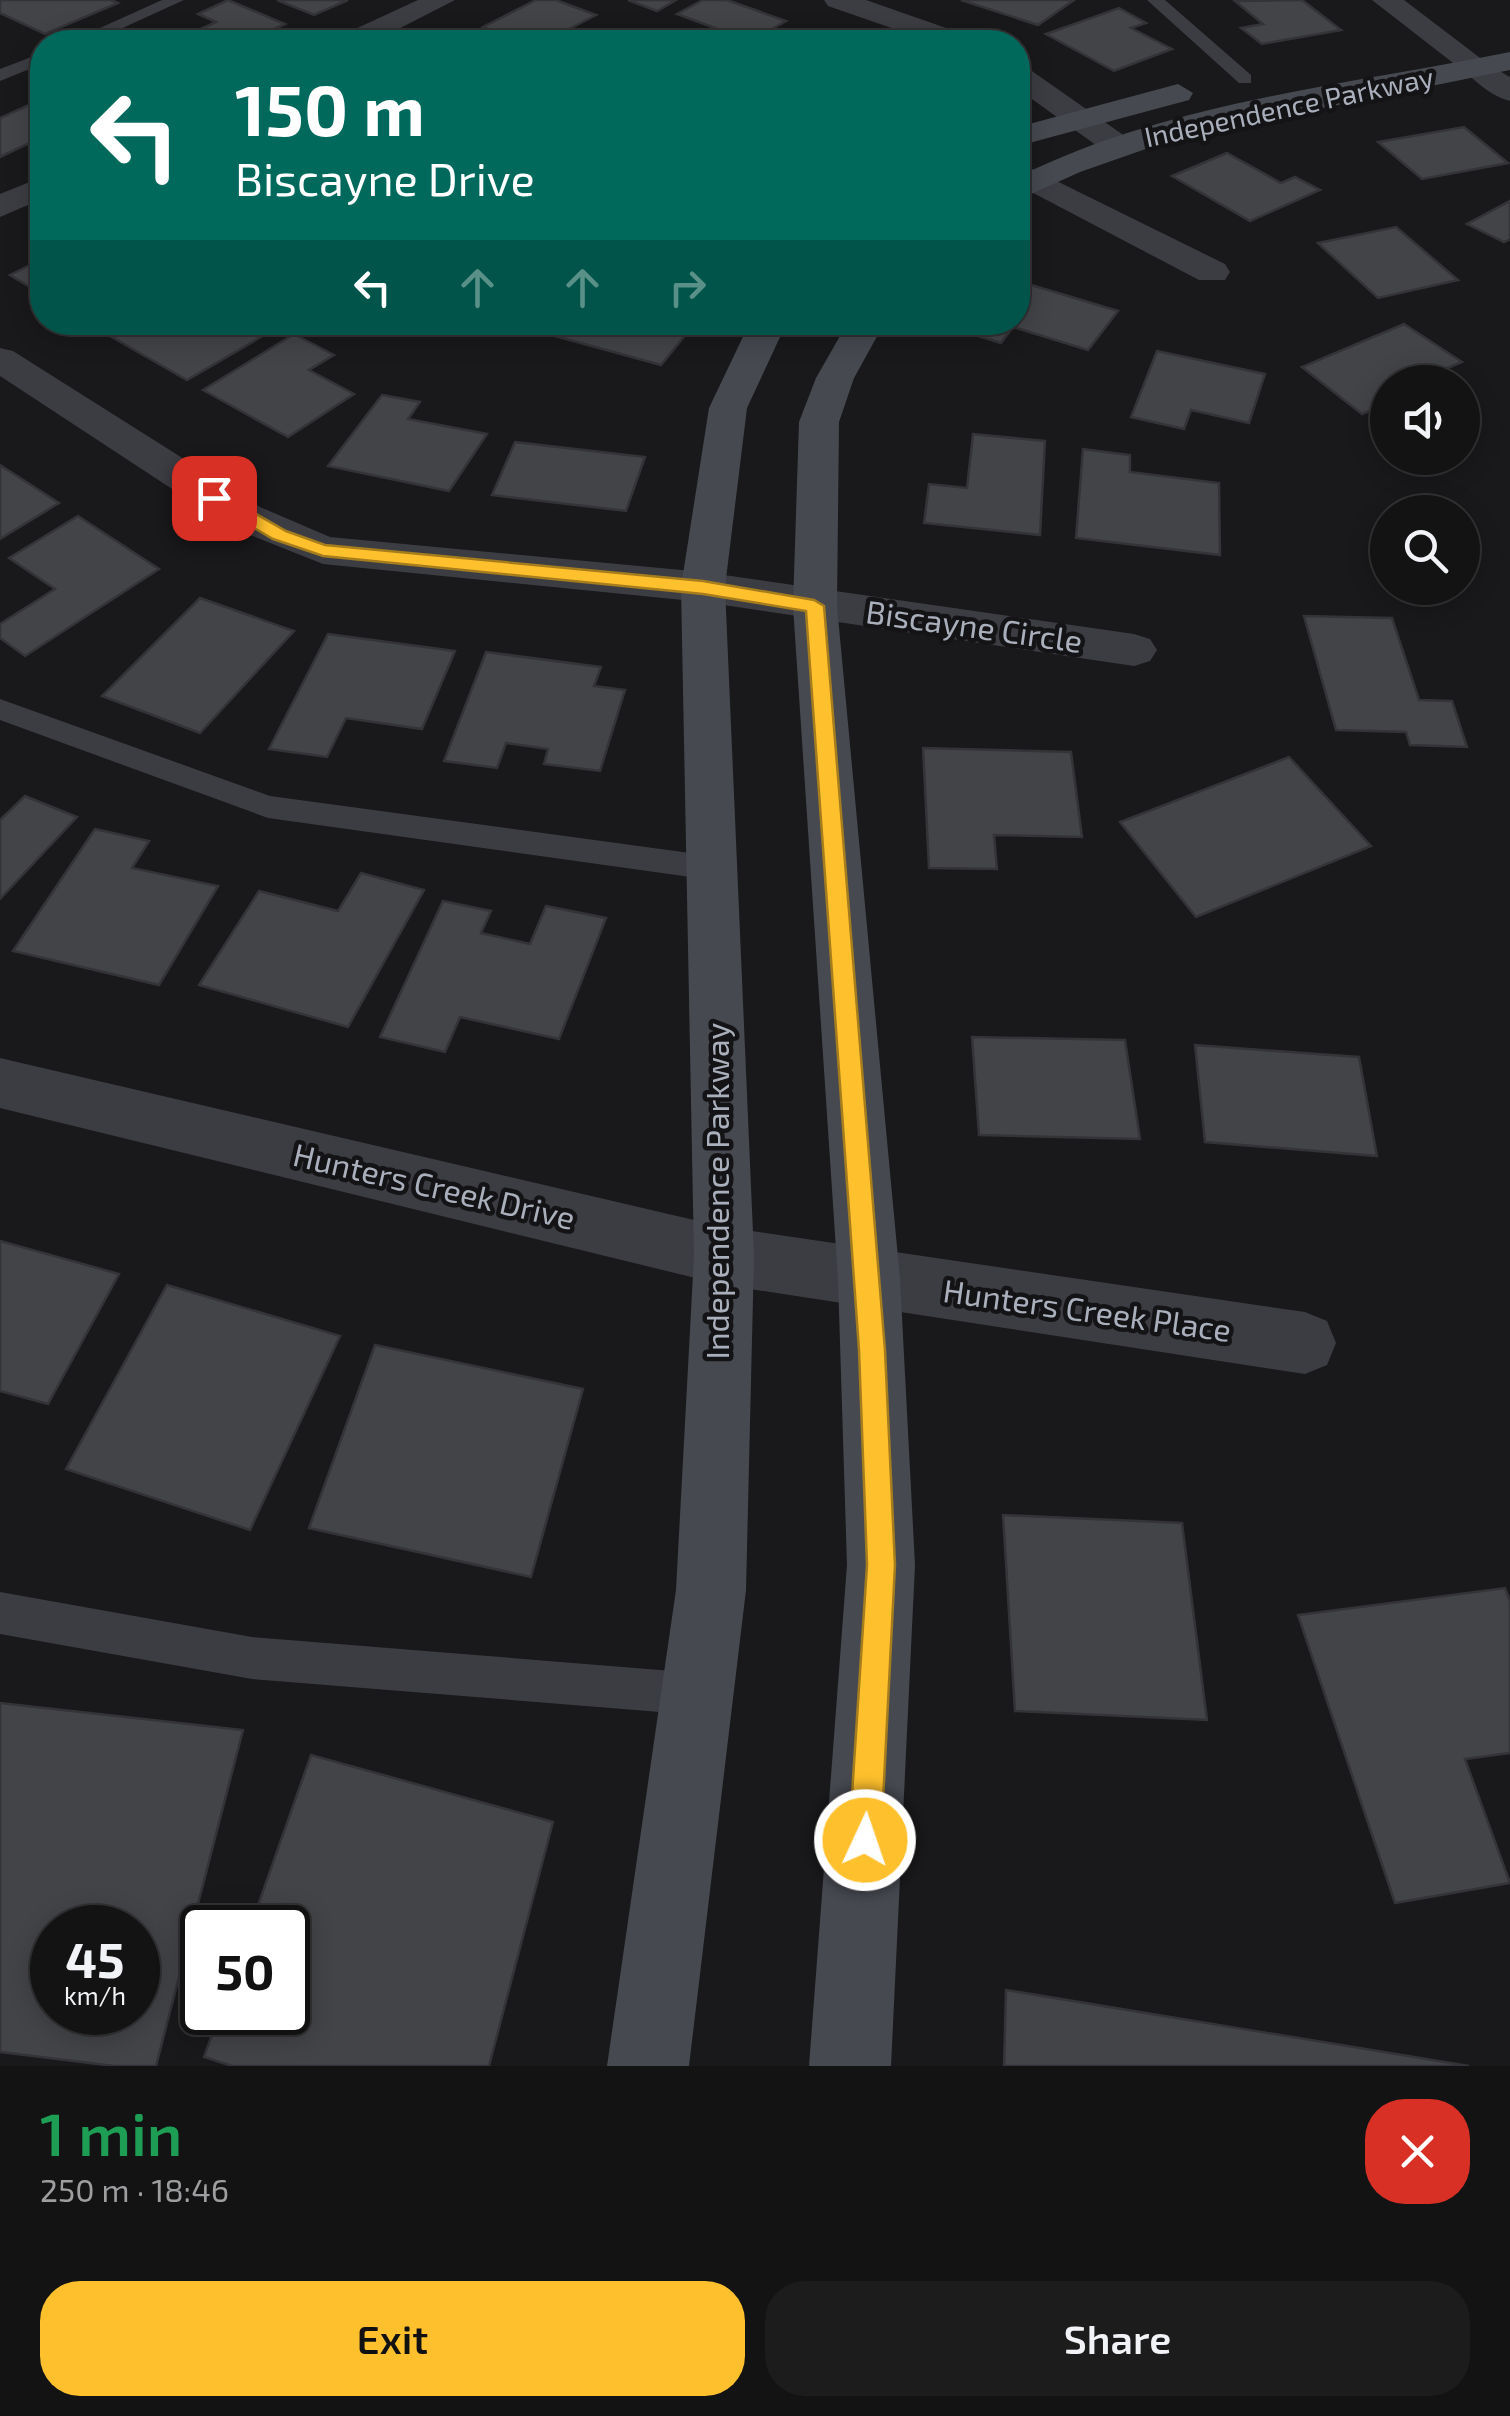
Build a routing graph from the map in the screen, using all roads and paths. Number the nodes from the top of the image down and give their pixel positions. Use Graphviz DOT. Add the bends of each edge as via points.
graph roads {
  1 [pos="176,0"];
  2 [pos="441,0"];
  3 [pos="838,0"];
  4 [pos="1155,0"];
  5 [pos="1386,0"];
  6 [pos="106,30"];
  7 [pos="376,30"];
  8 [pos="924,30"];
  9 [pos="1510,32"];
  10 [pos="1444,44"];
  11 [pos="1408,51"];
  12 [pos="1510,62"];
  13 [pos="30,63"];
  14 [pos="1476,67"];
  15 [pos="1281,73"];
  16 [pos="0,76"];
  17 [pos="1245,79"];
  18 [pos="1030,82"];
  19 [pos="1510,92"];
  20 [pos="1080,116"];
  21 [pos="1030,134"];
  22 [pos="1118,146"];
  23 [pos="1030,177"];
  24 [pos="1030,183"];
  25 [pos="30,193"];
  26 [pos="0,207"];
  27 [pos="1212,272"];
  28 [pos="763,335"];
  29 [pos="860,335"];
  30 [pos="0,359"];
  31 [pos="703,588"];
  32 [pos="814,606"];
  33 [pos="1134,650"];
  34 [pos="0,709"];
  35 [pos="712,868"];
  36 [pos="0,1083"];
  37 [pos="724,1256"];
  38 [pos="869,1279"];
  39 [pos="1306,1342"];
  40 [pos="0,1613"];
  41 [pos="697,1694"];
  42 [pos="648,2066"];
  43 [pos="850,2066"];
  1 -- 6 [label="lane"];
  2 -- 7 [label="street"];
  3 -- 8 [label="street"];
  4 -- 17 [label="lane"];
  5 -- 10 [label="street"];
  9 -- 10 [label="main road, Independence Parkway"];
  10 -- 11 [label="main road, Independence Parkway"];
  10 -- 14 [label="street"];
  12 -- 14 [label="main road, Independence Parkway"];
  13 -- 16 [label="lane"];
  14 -- 19 [label="street"];
  14 -- 22 [label="main road, Independence Parkway"];
  15 -- 17 [label="main road, Independence Parkway"];
  17 -- 20 [label="main road, Independence Parkway"];
  18 -- 20 [label="street"];
  20 -- 21 [label="main road, Independence Parkway"];
  20 -- 22 [label="street"];
  22 -- 23 [label="main road, Independence Parkway"];
  24 -- 27 [label="street"];
  25 -- 26 [label="street"];
  28 -- 31 [label="main road, Independence Parkway" via="728,408"];
  29 -- 32 [label="main road" via="819,422"];
  30 -- 31 [label="street, Biscayne Circle" via="245,517 323,550"];
  31 -- 32 [label="street, Biscayne Circle"];
  31 -- 35 [label="main road, Independence Parkway"];
  32 -- 33 [label="street, Biscayne Circle"];
  32 -- 38 [label="main road"];
  34 -- 35 [label="lane" via="268,807"];
  35 -- 37 [label="main road, Independence Parkway"];
  36 -- 37 [label="street, Hunters Creek Drive"];
  37 -- 38 [label="street, Hunters Creek Drive"];
  37 -- 41 [label="main road, Independence Parkway" via="711,1590"];
  38 -- 39 [label="street, Hunters Creek Place"];
  38 -- 43 [label="main road" via="881,1565"];
  40 -- 41 [label="lane" via="252,1658"];
  41 -- 42 [label="main road, Independence Parkway"];
}
